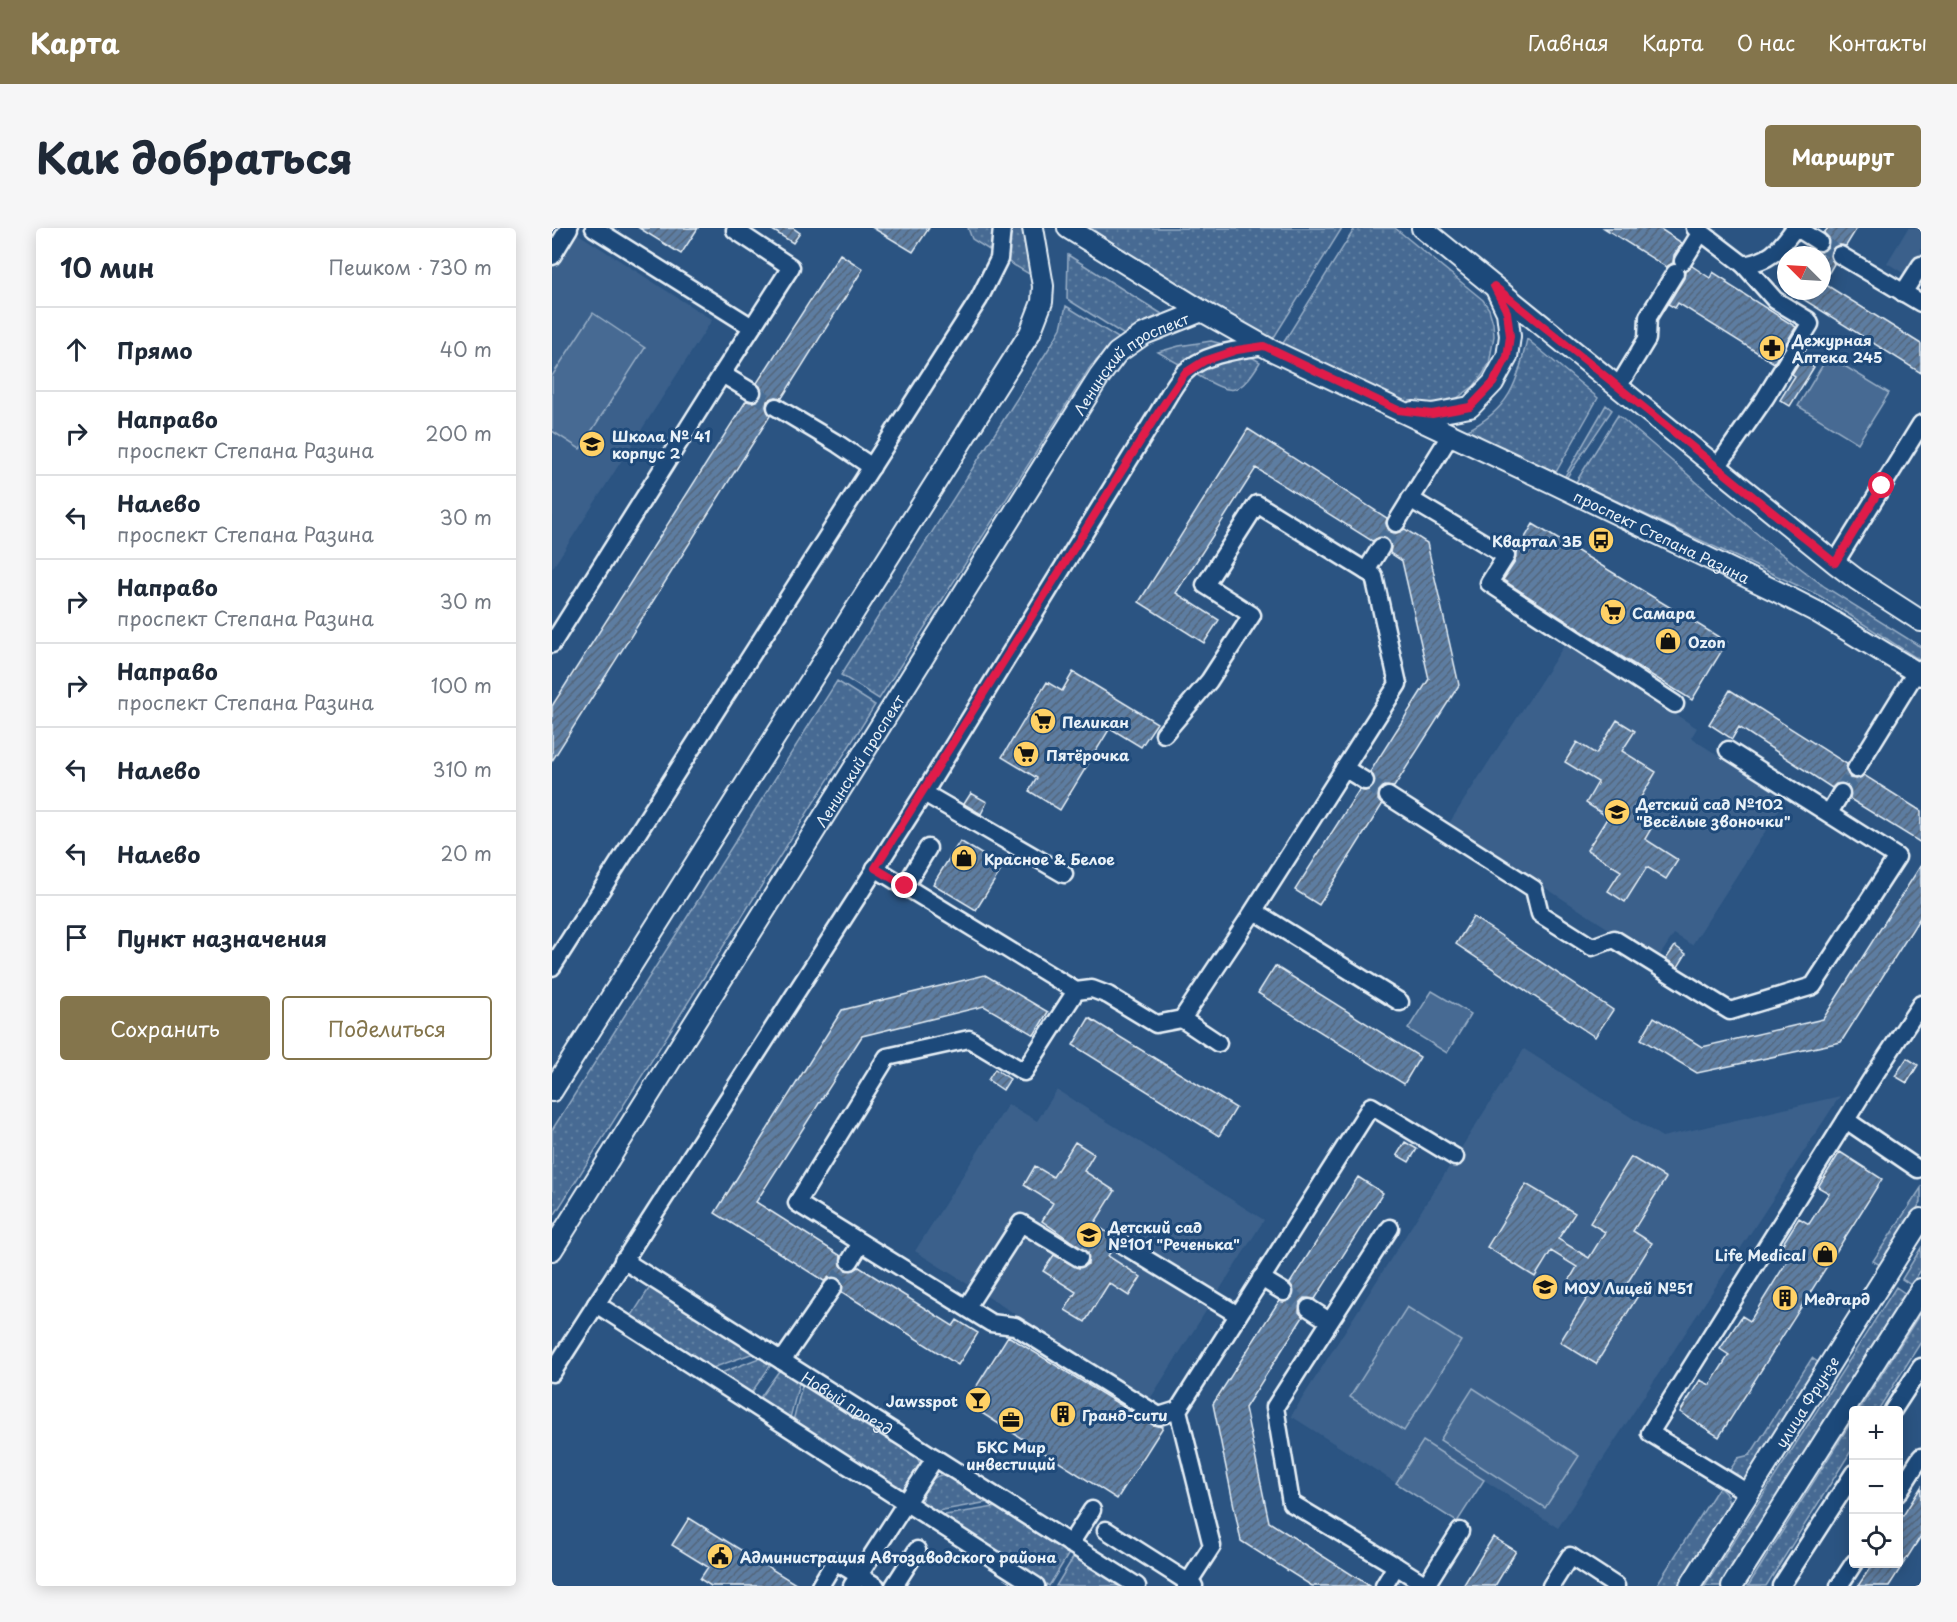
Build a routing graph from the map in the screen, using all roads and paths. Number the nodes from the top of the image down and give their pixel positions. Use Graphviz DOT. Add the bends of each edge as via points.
graph roads {
  1 [pos="569,228"];
  2 [pos="594,228"];
  3 [pos="736,228"];
  4 [pos="1002,228"];
  5 [pos="1033,228"];
  6 [pos="1068,228"];
  7 [pos="1422,228"];
  8 [pos="1796,228"];
  9 [pos="1698,230"];
  10 [pos="1819,242"];
  11 [pos="1840,255"];
  12 [pos="552,256"];
  13 [pos="1744,265"];
  14 [pos="1921,265"];
  15 [pos="1494,286"];
  16 [pos="1903,292"];
  17 [pos="1921,303"];
  18 [pos="1202,311"];
  19 [pos="752,327"];
  20 [pos="1264,346"];
  21 [pos="723,374"];
  22 [pos="1618,387"];
  23 [pos="752,392"];
  24 [pos="776,407"];
  25 [pos="1398,410"];
  26 [pos="1921,424"];
  27 [pos="1451,434"];
  28 [pos="872,467"];
  29 [pos="1717,467"];
  30 [pos="1410,499"];
  31 [pos="1396,523"];
  32 [pos="1381,547"];
  33 [pos="1835,563"];
  34 [pos="1366,571"];
  35 [pos="1921,621"];
  36 [pos="552,644"];
  37 [pos="1918,674"];
  38 [pos="1675,704"];
  39 [pos="1164,734"];
  40 [pos="1728,750"];
  41 [pos="1344,768"];
  42 [pos="1856,769"];
  43 [pos="1365,781"];
  44 [pos="924,793"];
  45 [pos="1841,793"];
  46 [pos="1388,795"];
  47 [pos="1829,813"];
  48 [pos="928,848"];
  49 [pos="875,868"];
  50 [pos="1064,874"];
  51 [pos="905,886"];
  52 [pos="1254,911"];
  53 [pos="552,967"];
  54 [pos="1076,991"];
  55 [pos="1400,1002"];
  56 [pos="1921,1004"];
  57 [pos="1182,1019"];
  58 [pos="1218,1043"];
  59 [pos="552,1090"];
  60 [pos="1846,1120"];
  61 [pos="1455,1157"];
  62 [pos="1918,1169"];
  63 [pos="1921,1219"];
  64 [pos="1390,1228"];
  65 [pos="861,1243"];
  66 [pos="1123,1245"];
  67 [pos="552,1250"];
  68 [pos="1079,1258"];
  69 [pos="623,1260"];
  70 [pos="850,1261"];
  71 [pos="1261,1278"];
  72 [pos="833,1287"];
  73 [pos="1921,1289"];
  74 [pos="1284,1292"];
  75 [pos="596,1304"];
  76 [pos="967,1307"];
  77 [pos="1309,1308"];
  78 [pos="1238,1315"];
  79 [pos="1329,1321"];
  80 [pos="782,1361"];
  81 [pos="1921,1367"];
  82 [pos="552,1373"];
  83 [pos="1896,1406"];
  84 [pos="1178,1410"];
  85 [pos="1921,1457"];
  86 [pos="935,1458"];
  87 [pos="1849,1481"];
  88 [pos="1903,1486"];
  89 [pos="1748,1493"];
  90 [pos="905,1502"];
  91 [pos="1092,1510"];
  92 [pos="1106,1530"];
  93 [pos="1460,1531"];
  94 [pos="1070,1544"];
  95 [pos="917,1550"];
  96 [pos="1396,1566"];
  97 [pos="1851,1568"];
  98 [pos="855,1581"];
  99 [pos="1189,1585"];
  100 [pos="820,1586"];
  101 [pos="876,1586"];
  102 [pos="894,1586"];
  103 [pos="1036,1586"];
  104 [pos="1137,1586"];
  105 [pos="1384,1586"];
  106 [pos="1551,1586"];
  107 [pos="1616,1586"];
  108 [pos="1690,1586"];
  109 [pos="1732,1586"];
  110 [pos="1781,1586"];
  111 [pos="1839,1586"];
  1 -- 12 [label="street"];
  2 -- 19 [label="street"];
  3 -- 19 [label="street" via="791,267"];
  4 -- 28 [label="street" via="999,259 990,280"];
  5 -- 59 [label="main road" via="1043,286 1042,302 1030,333"];
  6 -- 18 [label="main road, проспект Степана Разина"];
  7 -- 15 [label="main road, проспект Степана Разина"];
  8 -- 10 [label="street"];
  8 -- 13 [label="street" via="1776,254 1762,262"];
  9 -- 13 [label="street"];
  9 -- 22 [label="street" via="1648,317 1647,339"];
  11 -- 16 [label="street"];
  13 -- 29 [label="street" via="1776,300 1810,324"];
  14 -- 16 [label="street"];
  15 -- 22 [label="main road, проспект Степана Разина"];
  15 -- 25 [label="main road, проспект Степана Разина" via="1507,312 1510,336 1507,357 1493,383 1470,407 1432,414"];
  16 -- 17 [label="street"];
  18 -- 20 [label="main road, проспект Степана Разина"];
  18 -- 67 [label="main road, Ленинский проспект" via="1144,334 1118,353 1099,378"];
  19 -- 21 [label="street"];
  20 -- 25 [label="main road, проспект Степана Разина"];
  20 -- 44 [label="street" via="1221,354 1185,373"];
  21 -- 23 [label="street"];
  21 -- 36 [label="street"];
  22 -- 29 [label="main road, проспект Степана Разина"];
  24 -- 28 [label="street"];
  25 -- 27 [label="main road, проспект Степана Разина"];
  26 -- 33 [label="street"];
  27 -- 30 [label="street"];
  27 -- 37 [label="main road, проспект Степана Разина" via="1817,612"];
  28 -- 53 [label="street"];
  29 -- 33 [label="main road, проспект Степана Разина"];
  30 -- 31 [label="street"];
  30 -- 38 [label="street" via="1506,556 1489,583"];
  32 -- 34 [label="street"];
  33 -- 35 [label="main road, проспект Степана Разина"];
  34 -- 39 [label="street" via="1257,504 1204,585 1252,615 1209,681"];
  34 -- 41 [label="street" via="1374,576 1398,684"];
  37 -- 42 [label="street"];
  40 -- 47 [label="street"];
  41 -- 43 [label="street"];
  41 -- 52 [label="street"];
  44 -- 49 [label="street"];
  44 -- 50 [label="street"];
  45 -- 47 [label="street"];
  46 -- 47 [label="street" via="1534,889 1540,914 1592,947 1614,939 1730,1011 1813,986 1897,856"];
  48 -- 51 [label="street"];
  49 -- 51 [label="street"];
  49 -- 69 [label="street"];
  51 -- 54 [label="street"];
  52 -- 55 [label="street"];
  52 -- 57 [label="street"];
  54 -- 57 [label="street" via="1092,989 1108,995 1156,1024"];
  54 -- 65 [label="street" via="1024,1072 969,1039 887,1057 797,1203"];
  56 -- 60 [label="street"];
  57 -- 58 [label="street"];
  60 -- 62 [label="street"];
  60 -- 89 [label="street" via="1650,1433"];
  61 -- 71 [label="street" via="1371,1106"];
  63 -- 89 [label="main road, улица Фрунзе"];
  64 -- 79 [label="street"];
  65 -- 70 [label="street"];
  65 -- 76 [label="street"];
  66 -- 78 [label="street"];
  68 -- 76 [label="street" via="1021,1224"];
  69 -- 75 [label="street"];
  69 -- 80 [label="street, Новый проезд"];
  71 -- 74 [label="street"];
  71 -- 78 [label="street"];
  72 -- 80 [label="street"];
  73 -- 109 [label="main road"];
  75 -- 82 [label="street"];
  75 -- 90 [label="street"];
  76 -- 84 [label="street" via="991,1323 1015,1326 1159,1416"];
  77 -- 79 [label="street"];
  78 -- 84 [label="street"];
  79 -- 96 [label="street" via="1275,1407 1291,1503"];
  80 -- 86 [label="street, Новый проезд"];
  81 -- 83 [label="street"];
  84 -- 99 [label="street" via="1212,1546"];
  85 -- 88 [label="street"];
  86 -- 90 [label="street"];
  86 -- 94 [label="street, Новый проезд"];
  87 -- 110 [label="street"];
  89 -- 108 [label="main road, улица Фрунзе"];
  90 -- 98 [label="street"];
  90 -- 103 [label="street"];
  91 -- 94 [label="street"];
  92 -- 99 [label="street"];
  93 -- 96 [label="street" via="1426,1585"];
  94 -- 104 [label="street, Новый проезд"];
  95 -- 102 [label="street"];
  96 -- 105 [label="street"];
  97 -- 111 [label="street"];
  98 -- 100 [label="street" via="835,1561"];
  98 -- 101 [label="street"];
  106 -- 107 [label="street" via="1570,1556"];
}
